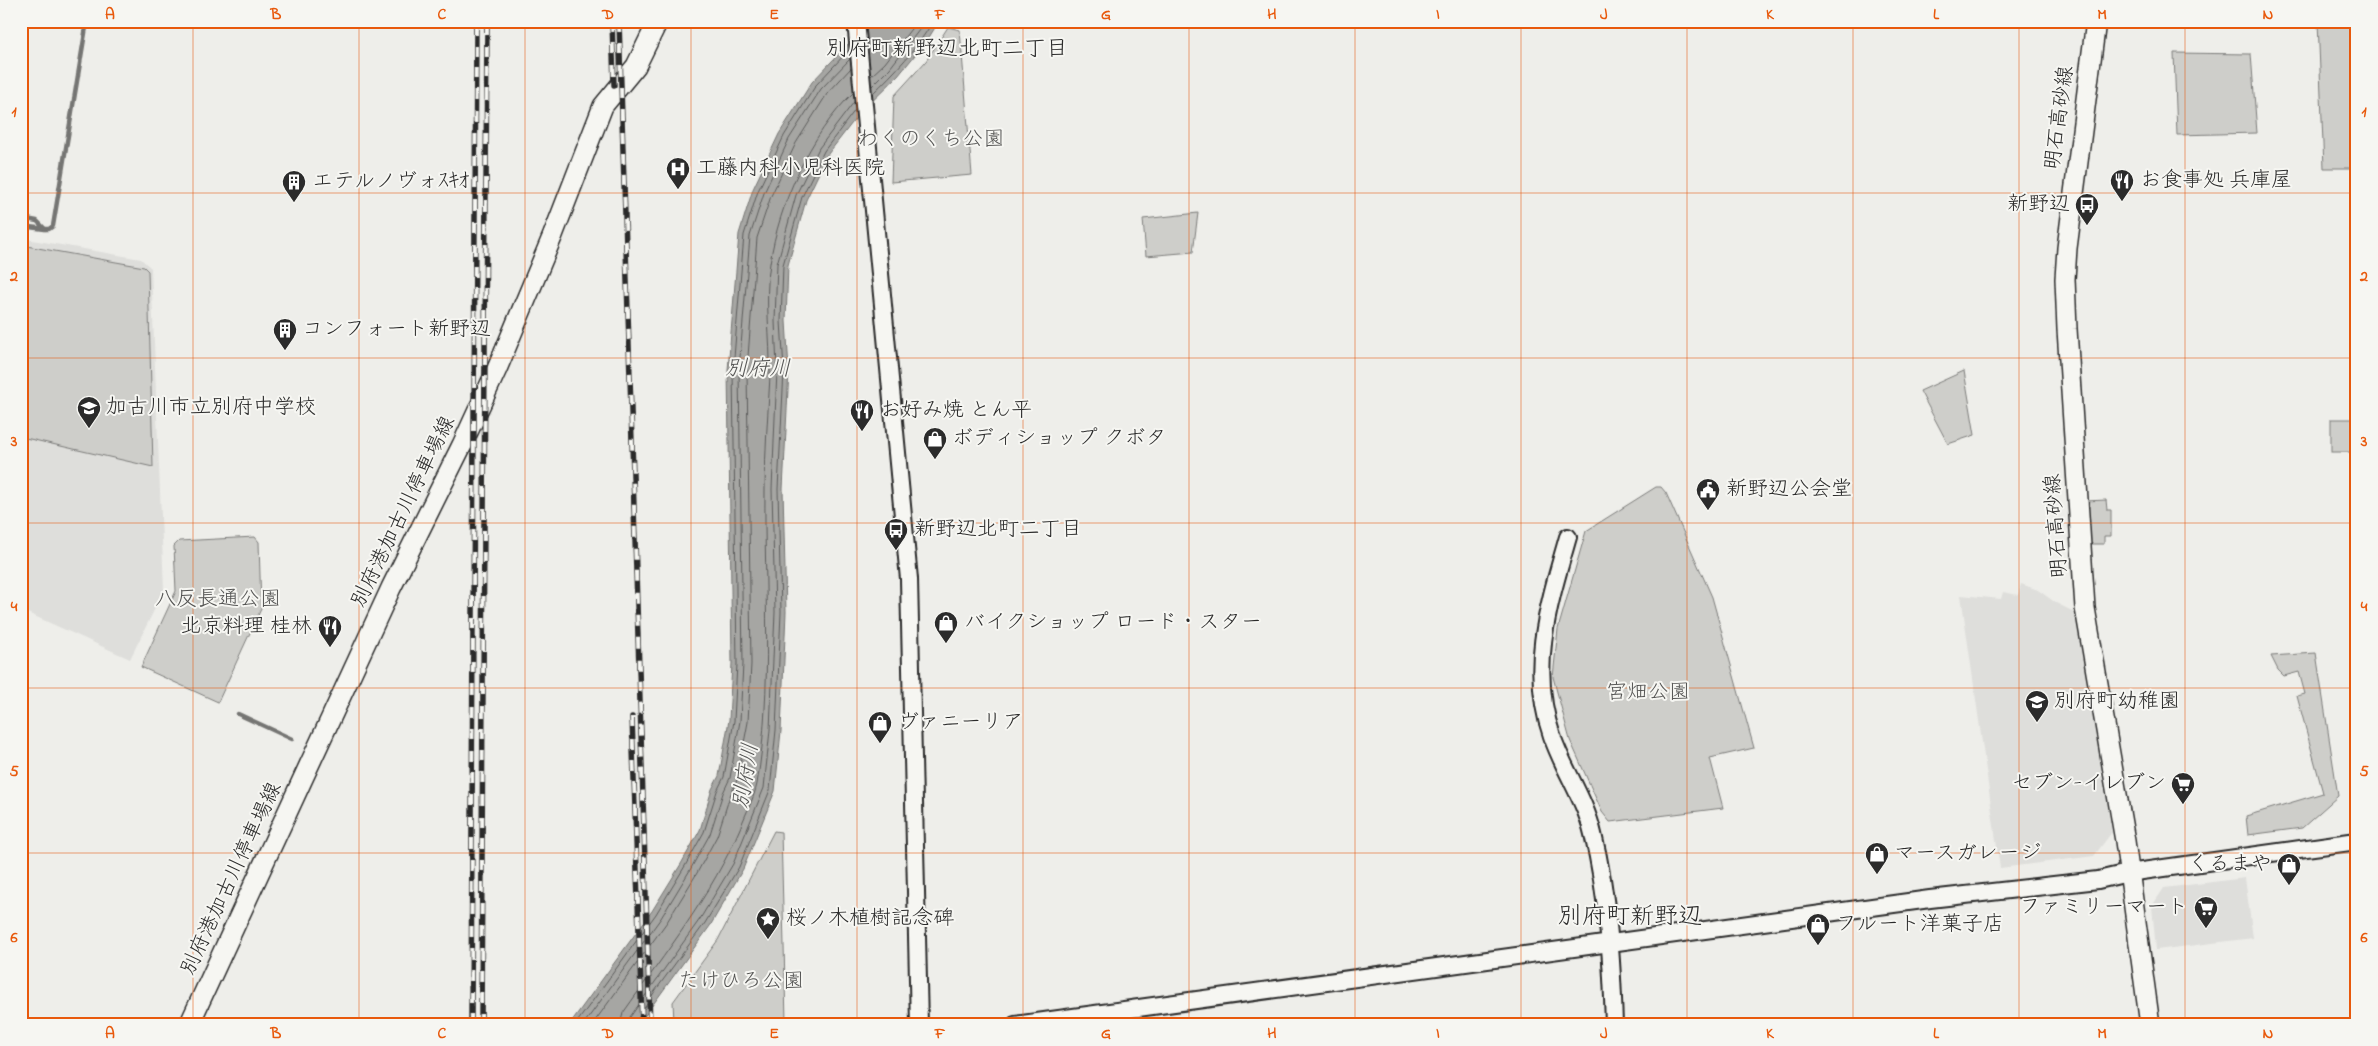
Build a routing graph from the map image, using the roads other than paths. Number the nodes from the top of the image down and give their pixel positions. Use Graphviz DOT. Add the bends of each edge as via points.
graph roads {
  1 [pos="658,21"];
  2 [pos="856,21"];
  3 [pos="2096,21"];
  4 [pos="1568,537"];
  5 [pos="2357,841"];
  6 [pos="2128,874"];
  7 [pos="1611,942"];
  8 [pos="189,1025"];
  9 [pos="919,1025"];
  10 [pos="1015,1025"];
  11 [pos="1614,1025"];
  12 [pos="2150,1025"];
  1 -- 8 [label="main road, 別府港加古川停車場線" via="636,66 603,106 493,377 387,597"];
  2 -- 9 [label="street" via="908,579"];
  3 -- 6 [label="main road, 明石高砂線" via="2069,225 2065,287 2085,608"];
  4 -- 7 [label="street" via="1542,641 1541,688 1552,737 1593,832"];
  5 -- 6 [label="street"];
  6 -- 7 [label="street"];
  6 -- 12 [label="main road, 明石高砂線"];
  7 -- 10 [label="street"];
  7 -- 11 [label="street"];
}
